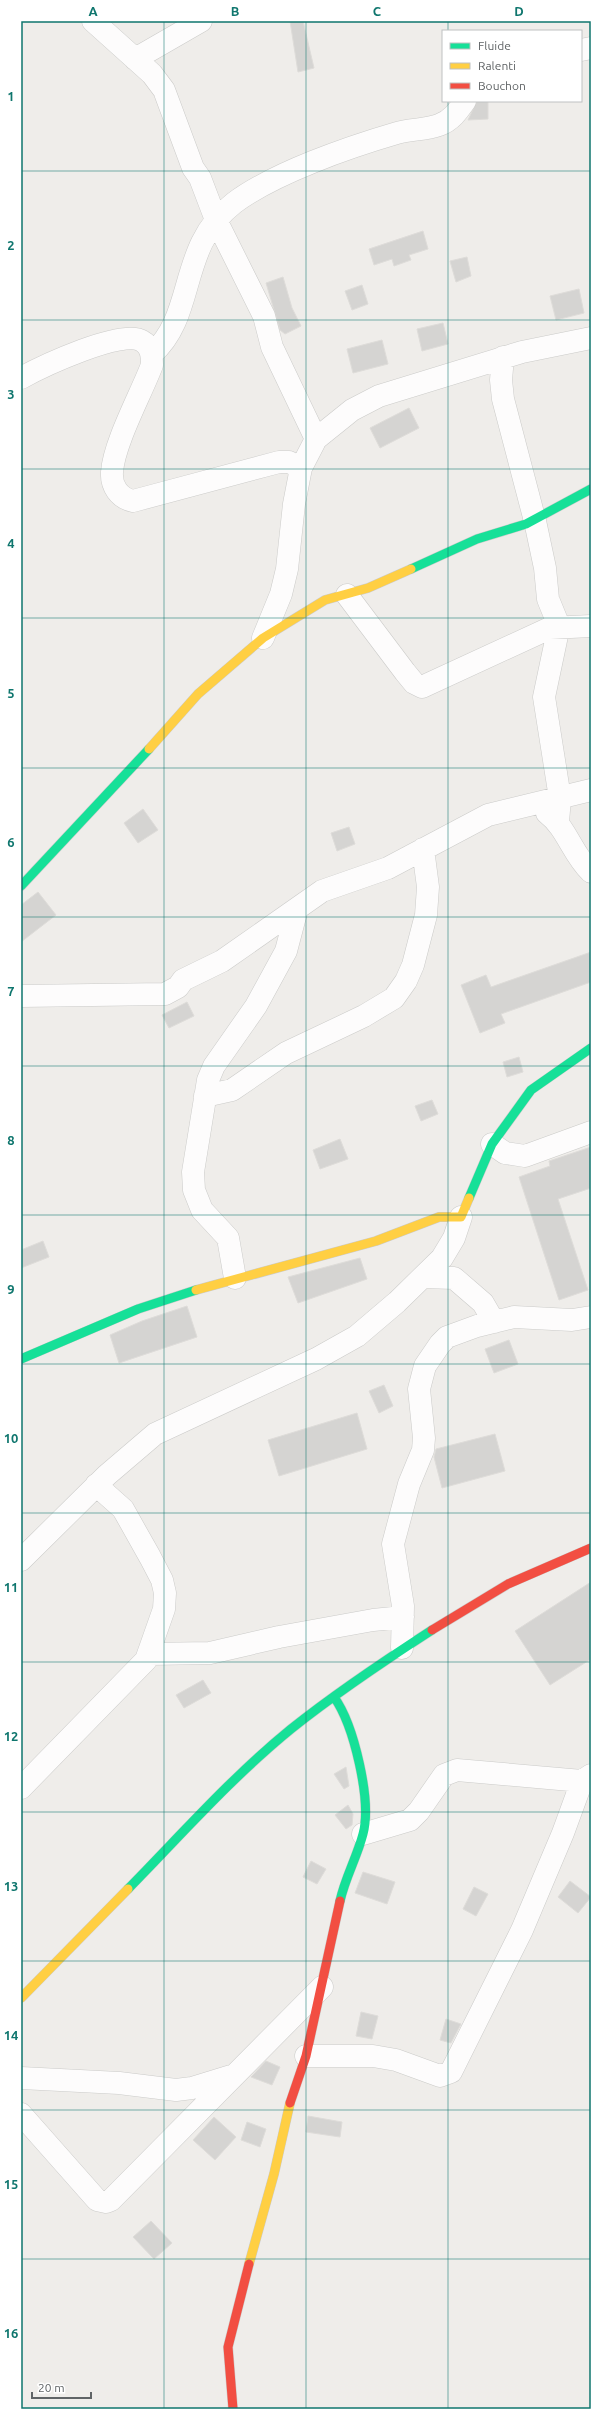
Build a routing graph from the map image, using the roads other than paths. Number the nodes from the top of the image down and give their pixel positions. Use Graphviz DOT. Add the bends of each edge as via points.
graph roads {
  1 [pos="93,21"];
  2 [pos="201,21"];
  3 [pos="135,59"];
  4 [pos="464,102"];
  5 [pos="216,220"];
  6 [pos="591,338"];
  7 [pos="152,354"];
  8 [pos="503,357"];
  9 [pos="21,378"];
  10 [pos="316,439"];
  11 [pos="301,468"];
  12 [pos="591,489"];
  13 [pos="535,521"];
  14 [pos="347,595"];
  15 [pos="559,626"];
  16 [pos="591,626"];
  17 [pos="263,638"];
  18 [pos="591,790"];
  19 [pos="560,798"];
  20 [pos="535,804"];
  21 [pos="558,822"];
  22 [pos="423,849"];
  23 [pos="591,872"];
  24 [pos="21,886"];
  25 [pos="297,909"];
  26 [pos="21,996"];
  27 [pos="591,1048"];
  28 [pos="205,1096"];
  29 [pos="591,1132"];
  30 [pos="492,1144"];
  31 [pos="461,1217"];
  32 [pos="423,1276"];
  33 [pos="235,1278"];
  34 [pos="591,1316"];
  35 [pos="494,1322"];
  36 [pos="21,1359"];
  37 [pos="96,1485"];
  38 [pos="591,1548"];
  39 [pos="21,1560"];
  40 [pos="403,1617"];
  41 [pos="402,1648"];
  42 [pos="149,1654"];
  43 [pos="334,1697"];
  44 [pos="586,1778"];
  45 [pos="21,1788"];
  46 [pos="363,1834"];
  47 [pos="322,1987"];
  48 [pos="21,1998"];
  49 [pos="306,2056"];
  50 [pos="236,2074"];
  51 [pos="21,2078"];
  52 [pos="21,2114"];
  53 [pos="233,2409"];
  1 -- 3 [label="street"];
  2 -- 3 [label="street"];
  3 -- 5 [label="street" via="152,74 164,90 193,168 200,178"];
  4 -- 5 [label="street" via="453,117 439,125 398,132 343,151 259,187"];
  5 -- 7 [label="street" via="196,252 174,325 166,339"];
  5 -- 10 [label="street" via="264,316 272,347"];
  6 -- 8 [label="street"];
  7 -- 9 [label="street" via="141,340 122,339 63,357"];
  7 -- 11 [label="street" via="152,365 114,460 113,482 120,495 133,501 279,462 289,462"];
  8 -- 10 [label="street" via="379,396 352,410"];
  8 -- 13 [label="street" via="503,399"];
  10 -- 11 [label="street"];
  11 -- 17 [label="street" via="287,569 281,594"];
  12 -- 13 [label="street"];
  13 -- 14 [label="street" via="477,539"];
  13 -- 15 [label="street" via="545,568 548,599"];
  14 -- 15 [label="street" via="405,672 414,683 422,687 538,633"];
  14 -- 17 [label="street" via="314,605"];
  15 -- 16 [label="street"];
  15 -- 19 [label="street" via="544,697"];
  17 -- 24 [label="street" via="198,694"];
  18 -- 19 [label="street"];
  19 -- 20 [label="street"];
  19 -- 21 [label="street"];
  20 -- 21 [label="street"];
  20 -- 22 [label="street" via="488,816"];
  21 -- 23 [label="street" via="573,851"];
  22 -- 25 [label="street" via="388,868 322,891"];
  22 -- 28 [label="street" via="428,887 426,916 413,965 394,998 364,1016 286,1054 232,1090"];
  25 -- 26 [label="street" via="222,962 183,980 178,987 165,994"];
  25 -- 28 [label="street" via="286,951 256,1006 214,1066"];
  27 -- 30 [label="street" via="531,1090"];
  28 -- 33 [label="street" via="193,1172 194,1190 202,1210 228,1238"];
  29 -- 30 [label="street" via="525,1156 505,1153"];
  30 -- 31 [label="street"];
  31 -- 32 [label="street" via="454,1238 442,1258"];
  31 -- 33 [label="street" via="439,1217 376,1241"];
  32 -- 35 [label="street" via="454,1278 483,1303"];
  32 -- 37 [label="street" via="357,1336 155,1434"];
  33 -- 36 [label="street" via="138,1309"];
  34 -- 35 [label="street" via="572,1320 514,1317"];
  35 -- 40 [label="street" via="447,1337 425,1366 420,1378 423,1450 409,1484 393,1544"];
  37 -- 39 [label="street"];
  37 -- 42 [label="street" via="122,1509 162,1580 165,1593 164,1610"];
  38 -- 41 [label="street" via="508,1584"];
  40 -- 41 [label="street"];
  40 -- 42 [label="street" via="278,1637 210,1653"];
  41 -- 43 [label="street"];
  42 -- 45 [label="street" via="129,1680"];
  43 -- 46 [label="street" via="344,1711 357,1756 366,1814"];
  43 -- 48 [label="street" via="260,1755"];
  44 -- 46 [label="street" via="457,1770 444,1775 419,1812 410,1820"];
  44 -- 49 [label="street" via="574,1798 563,1833 522,1930 451,2072 440,2076 396,2060 373,2056"];
  46 -- 47 [label="street" via="342,1892"];
  47 -- 49 [label="street"];
  47 -- 50 [label="street"];
  49 -- 53 [label="street" via="286,2115 274,2174 228,2347"];
  50 -- 51 [label="street" via="208,2084 176,2090 119,2083"];
  50 -- 52 [label="street" via="111,2200 106,2202 97,2200"];
}
